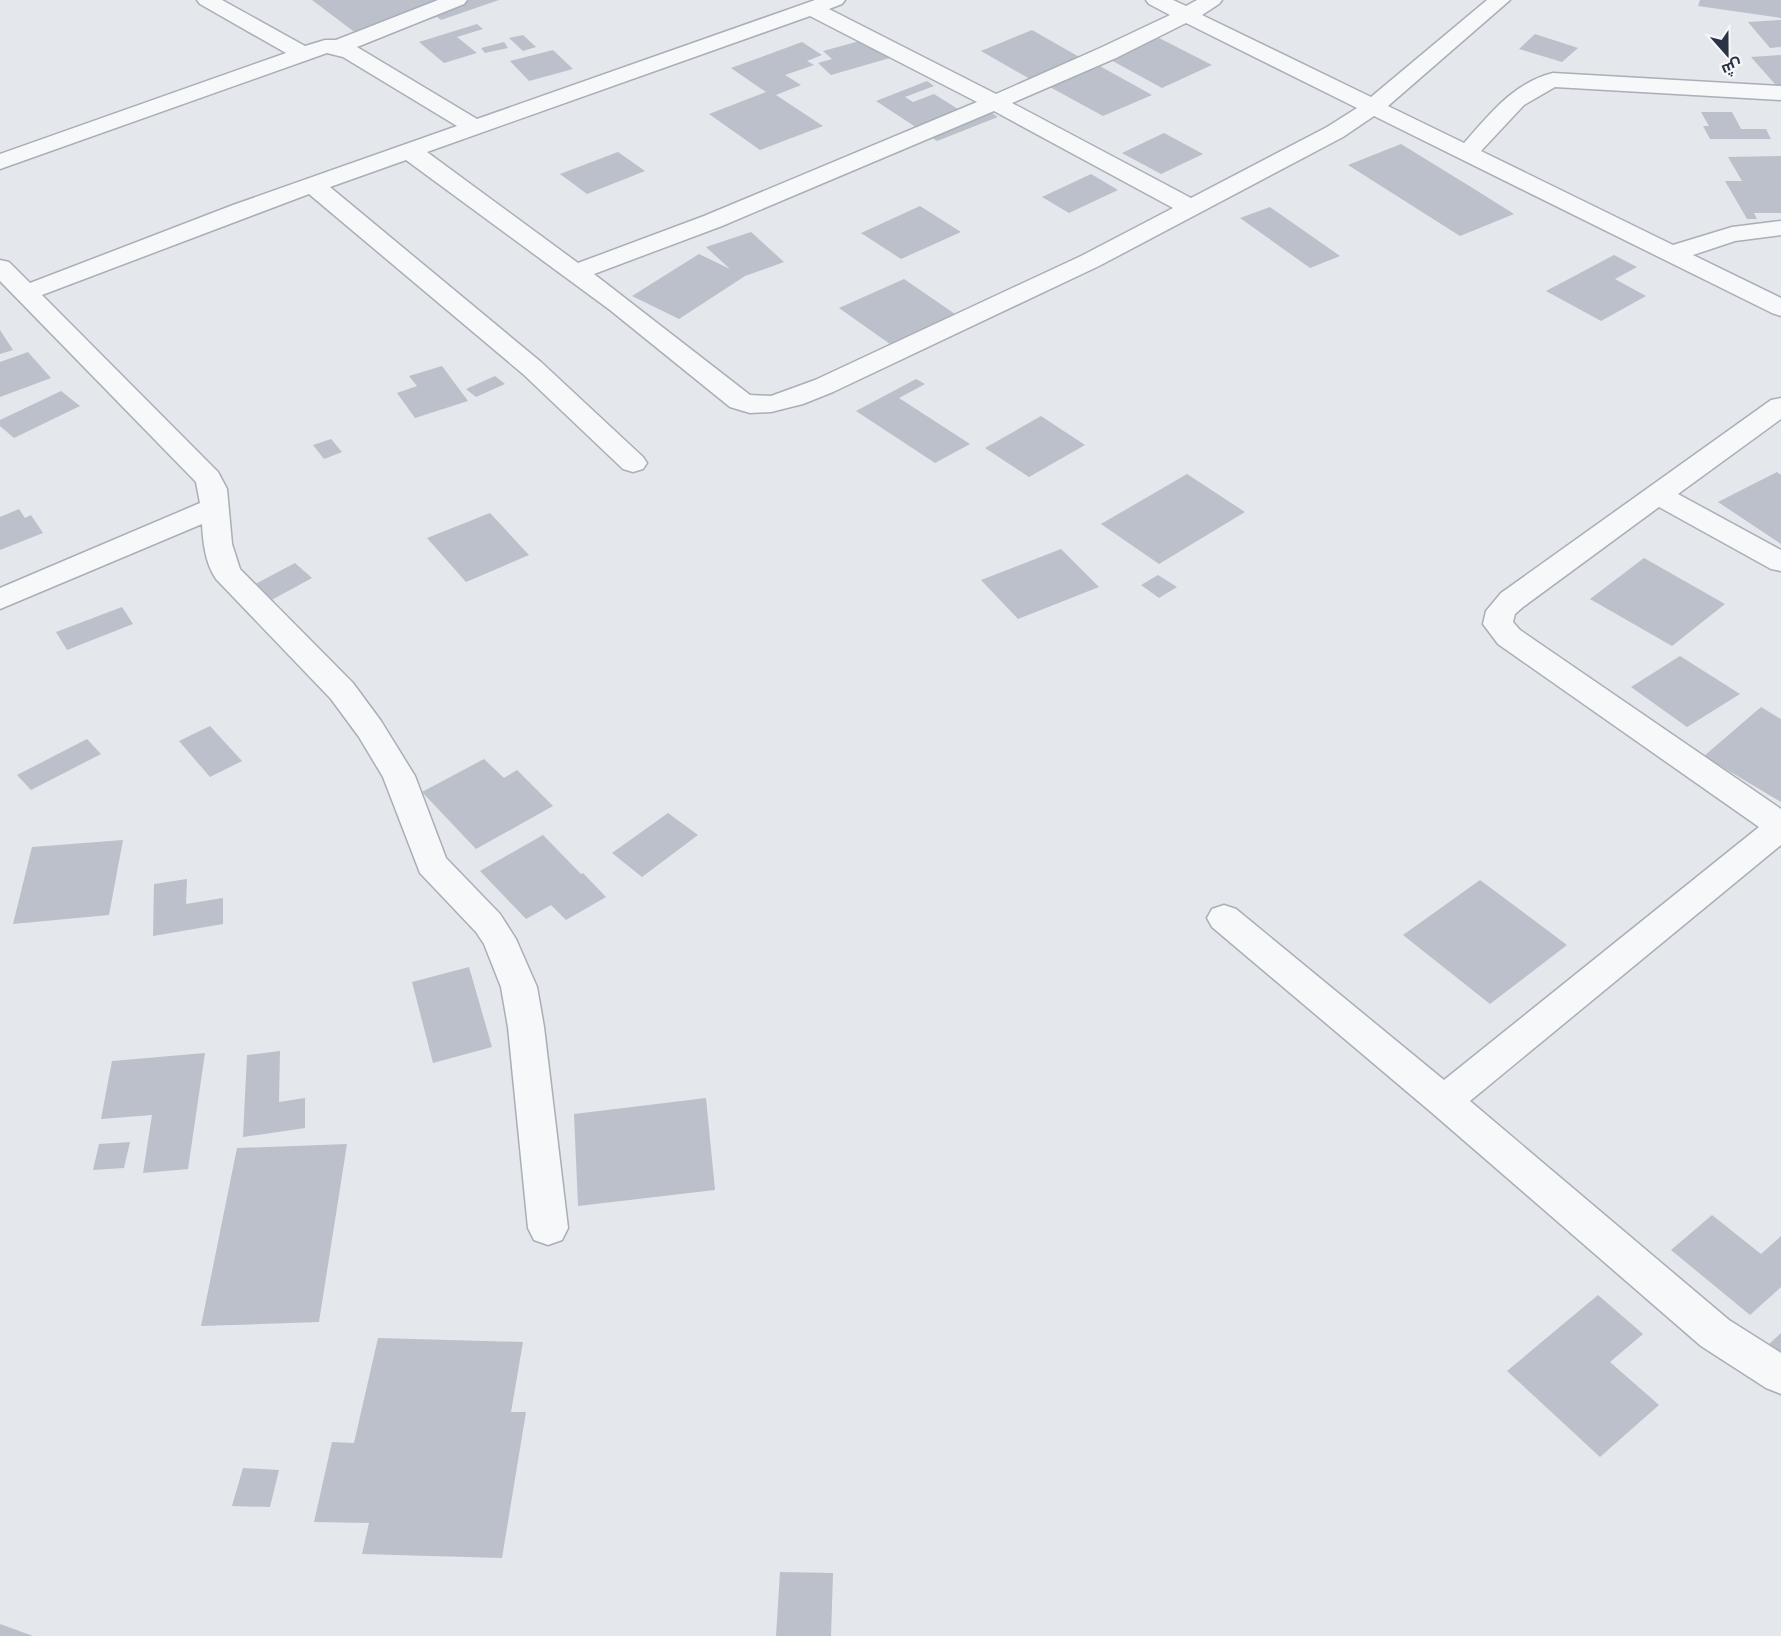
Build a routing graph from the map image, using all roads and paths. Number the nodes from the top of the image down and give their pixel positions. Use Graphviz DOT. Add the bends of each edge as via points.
graph roads {
  1 [pos="207,0"];
  2 [pos="457,0"];
  3 [pos="835,0"];
  4 [pos="1156,0"];
  5 [pos="1212,0"];
  6 [pos="1500,0"];
  7 [pos="247,3"];
  8 [pos="811,8"];
  9 [pos="226,10"];
  10 [pos="1186,15"];
  11 [pos="338,47"];
  12 [pos="302,53"];
  13 [pos="1781,93"];
  14 [pos="993,101"];
  15 [pos="1372,108"];
  16 [pos="476,128"];
  17 [pos="411,152"];
  18 [pos="1466,154"];
  19 [pos="0,162"];
  20 [pos="313,185"];
  21 [pos="1192,208"];
  22 [pos="1781,228"];
  23 [pos="1671,254"];
  24 [pos="0,267"];
  25 [pos="576,272"];
  26 [pos="26,293"];
  27 [pos="1781,308"];
  28 [pos="1781,406"];
  29 [pos="633,463"];
  30 [pos="1658,495"];
  31 [pos="216,507"];
  32 [pos="1781,562"];
  33 [pos="0,599"];
  34 [pos="1781,826"];
  35 [pos="1224,918"];
  36 [pos="1444,1101"];
  37 [pos="548,1228"];
  38 [pos="1781,1375"];
  1 -- 9 [label="street"];
  2 -- 11 [label="street"];
  3 -- 8 [label="street"];
  4 -- 10 [label="street"];
  5 -- 10 [label="street"];
  6 -- 15 [label="street"];
  7 -- 9 [label="street"];
  8 -- 14 [label="street"];
  8 -- 16 [label="street"];
  9 -- 12 [label="street"];
  10 -- 14 [label="street"];
  10 -- 15 [label="street"];
  11 -- 12 [label="street" via="325,46"];
  11 -- 16 [label="street"];
  12 -- 19 [label="street"];
  13 -- 18 [label="street" via="1553,80 1526,90"];
  14 -- 21 [label="street"];
  14 -- 25 [label="street" via="834,172"];
  15 -- 18 [label="street"];
  15 -- 21 [label="street" via="1335,132"];
  16 -- 17 [label="street"];
  17 -- 20 [label="street"];
  17 -- 25 [label="street"];
  18 -- 23 [label="street"];
  20 -- 26 [label="street"];
  20 -- 29 [label="street" via="532,368"];
  21 -- 25 [label="street" via="1090,261 824,386 764,405 748,406 740,401"];
  22 -- 23 [label="street" via="1732,234"];
  23 -- 27 [label="street"];
  24 -- 26 [label="street"];
  26 -- 31 [label="street" via="199,468 213,489"];
  28 -- 30 [label="street"];
  30 -- 32 [label="street"];
  30 -- 34 [label="street" via="1512,600 1501,611 1498,624 1509,637"];
  31 -- 33 [label="street"];
  31 -- 37 [label="street" via="220,558 226,572 342,691 399,776 432,864 499,939 519,987 526,1028"];
  34 -- 36 [label="street"];
  35 -- 36 [label="street"];
  36 -- 38 [label="street" via="1715,1333"];
}
